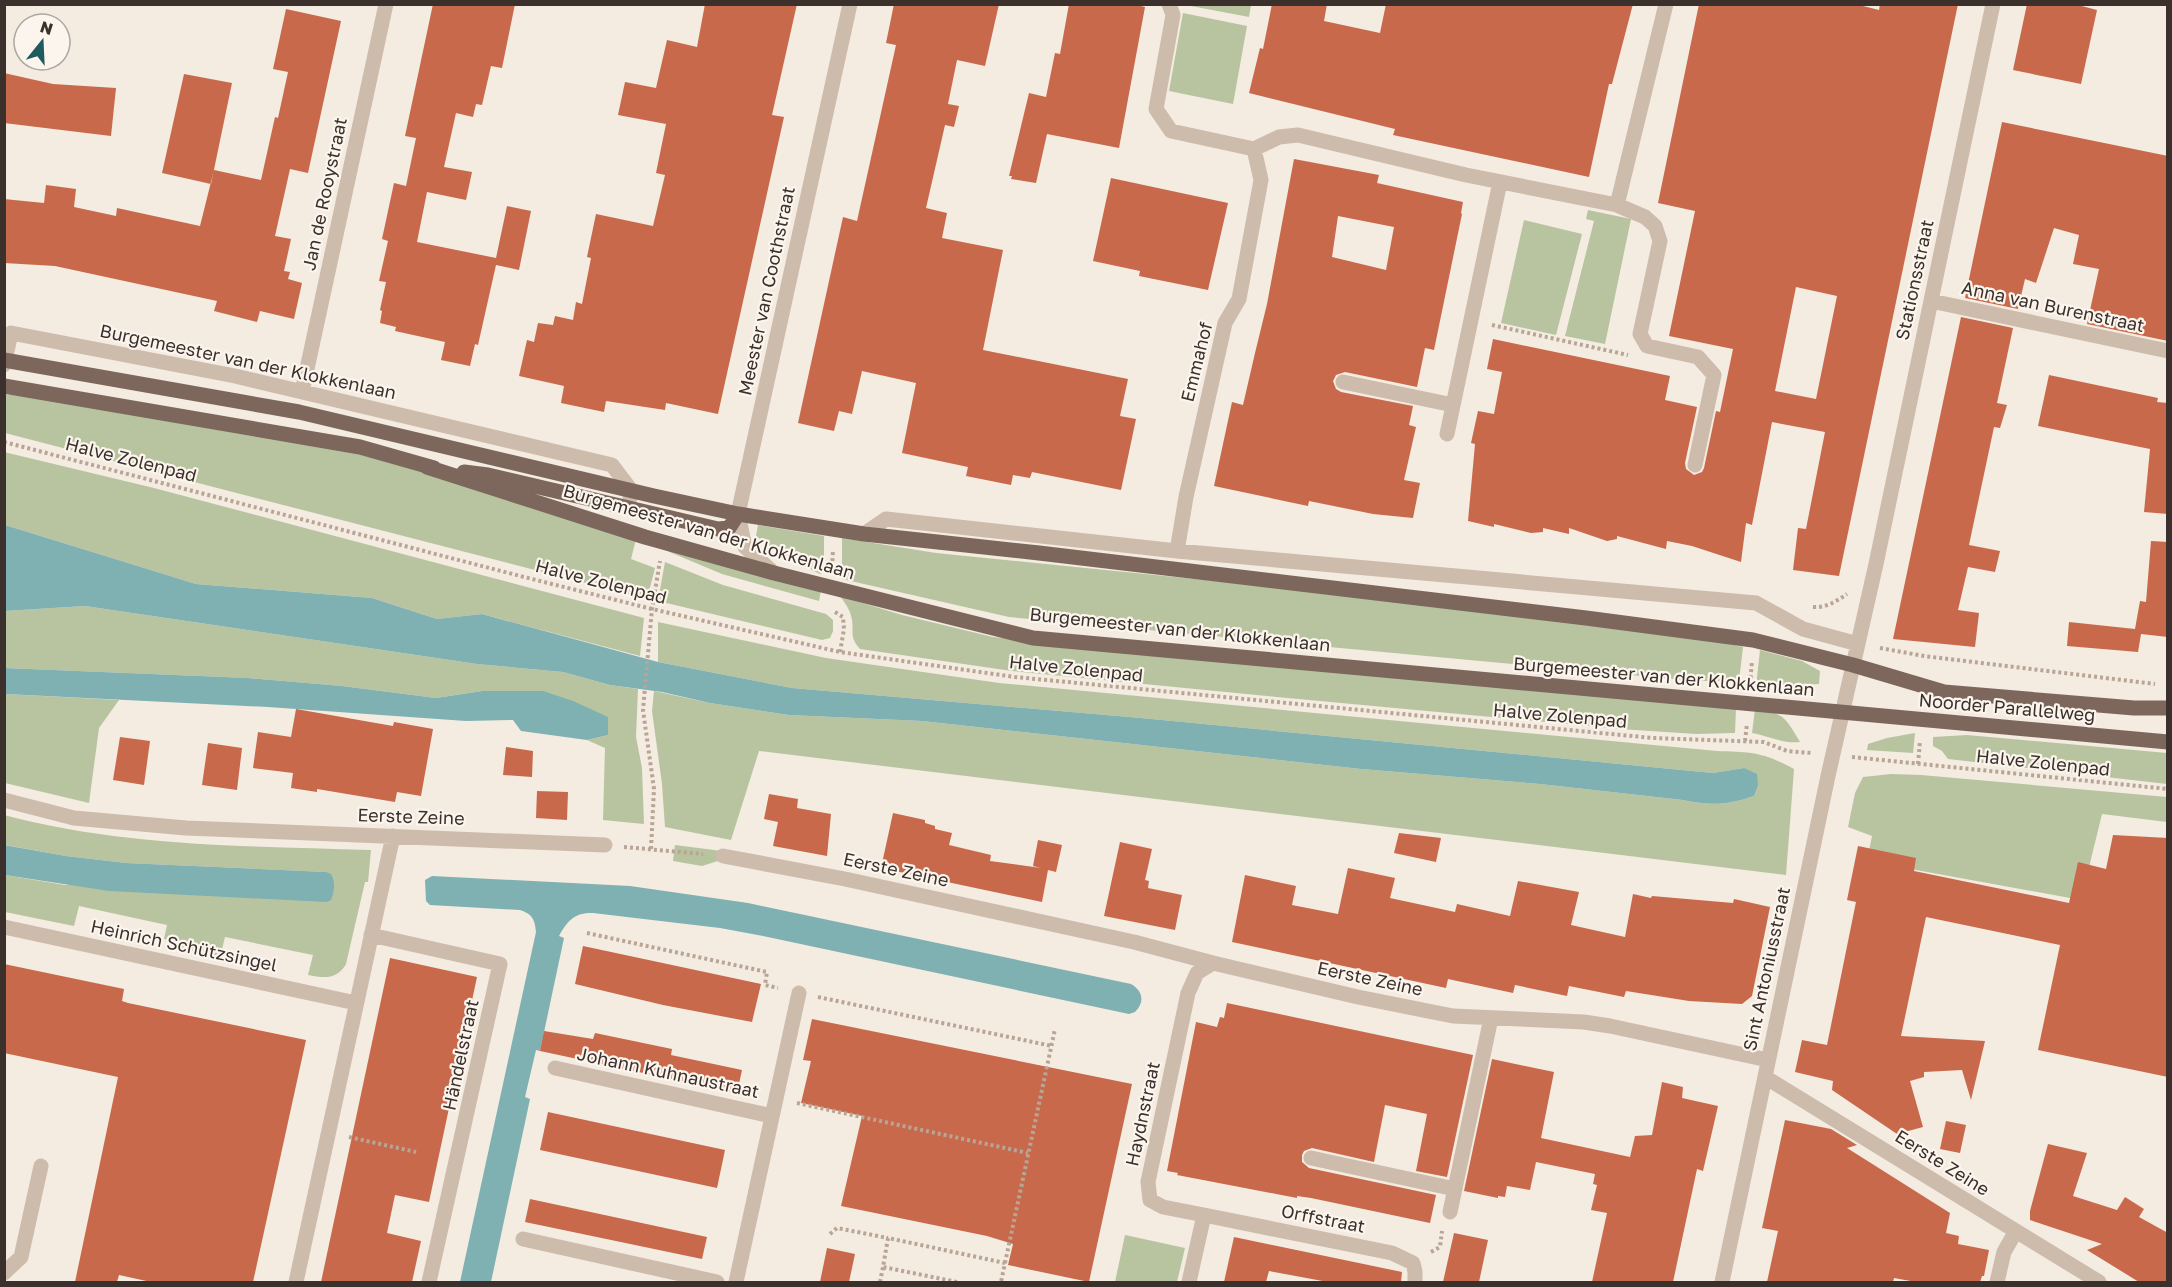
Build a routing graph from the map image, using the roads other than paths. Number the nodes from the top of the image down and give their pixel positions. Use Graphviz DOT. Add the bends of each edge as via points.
graph roads {
  1 [pos="386,4"];
  2 [pos="850,4"];
  3 [pos="1169,4"];
  4 [pos="1666,4"];
  5 [pos="1992,4"];
  6 [pos="1254,149"];
  7 [pos="1500,182"];
  8 [pos="1617,205"];
  9 [pos="1931,301"];
  10 [pos="2168,351"];
  11 [pos="5,361"];
  12 [pos="1343,382"];
  13 [pos="4,386"];
  14 [pos="302,392"];
  15 [pos="1453,405"];
  16 [pos="1447,434"];
  17 [pos="1695,465"];
  18 [pos="427,467"];
  19 [pos="631,490"];
  20 [pos="628,509"];
  21 [pos="738,514"];
  22 [pos="864,534"];
  23 [pos="1177,550"];
  24 [pos="774,573"];
  25 [pos="1858,644"];
  26 [pos="1853,665"];
  27 [pos="2168,708"];
  28 [pos="1842,714"];
  29 [pos="2168,742"];
  30 [pos="4,800"];
  31 [pos="393,836"];
  32 [pos="605,845"];
  33 [pos="723,856"];
  34 [pos="4,927"];
  35 [pos="371,935"];
  36 [pos="1213,963"];
  37 [pos="799,993"];
  38 [pos="356,1004"];
  39 [pos="1491,1018"];
  40 [pos="1768,1060"];
  41 [pos="555,1068"];
  42 [pos="1765,1077"];
  43 [pos="772,1116"];
  44 [pos="1311,1158"];
  45 [pos="41,1166"];
  46 [pos="1455,1189"];
  47 [pos="1450,1212"];
  48 [pos="1204,1215"];
  49 [pos="2016,1231"];
  50 [pos="523,1239"];
  51 [pos="4,1273"];
  52 [pos="296,1282"];
  53 [pos="429,1282"];
  54 [pos="717,1282"];
  55 [pos="736,1282"];
  56 [pos="1189,1282"];
  57 [pos="1415,1282"];
  58 [pos="1722,1282"];
  59 [pos="1997,1282"];
  60 [pos="2099,1282"];
  1 -- 14 [label="street, Jan de Rooystraat"];
  2 -- 21 [label="street, Meester van Coothstraat"];
  3 -- 6 [label="street" via="1173,15 1156,109 1171,130"];
  4 -- 8 [label="street"];
  5 -- 9 [label="street, Stationsstraat"];
  6 -- 7 [label="street" via="1279,137 1298,135"];
  6 -- 23 [label="street, Emmahof" via="1261,180 1239,298 1225,323"];
  7 -- 8 [label="street"];
  7 -- 15 [label="street"];
  8 -- 17 [label="street" via="1645,217 1655,226 1660,241 1640,334 1647,346 1698,357 1714,375"];
  9 -- 10 [label="street, Anna van Burenstraat"];
  9 -- 25 [label="street, Stationsstraat"];
  11 -- 14 [label="street, Burgemeester van der Klokkenlaan" via="11,333"];
  11 -- 19 [label="main road, Burgemeester van der Klokkenlaan" via="299,412"];
  12 -- 15 [label="street"];
  13 -- 18 [label="main road, Burgemeester van der Klokkenlaan" via="360,447"];
  14 -- 19 [label="street, Burgemeester van der Klokkenlaan" via="612,465"];
  15 -- 16 [label="street"];
  18 -- 20 [label="main road, Burgemeester van der Klokkenlaan" via="488,475"];
  18 -- 24 [label="main road, Burgemeester van der Klokkenlaan" via="645,537"];
  19 -- 20 [label="street, Burgemeester van der Klokkenlaan"];
  19 -- 21 [label="main road, Burgemeester van der Klokkenlaan"];
  20 -- 21 [label="main road, Burgemeester van der Klokkenlaan" via="718,529 729,528"];
  21 -- 22 [label="main road, Burgemeester van der Klokkenlaan"];
  21 -- 24 [label="street, Meester van Coothstraat" via="745,547"];
  22 -- 23 [label="street" via="886,519"];
  22 -- 26 [label="main road, Burgemeester van der Klokkenlaan" via="1753,640"];
  23 -- 25 [label="street" via="1756,603 1803,629"];
  24 -- 28 [label="main road, Burgemeester van der Klokkenlaan" via="1033,638"];
  25 -- 26 [label="street, Stationsstraat"];
  26 -- 27 [label="main road, Noorder Parallelweg" via="1944,692"];
  26 -- 28 [label="street, Sint Antoniusstraat"];
  28 -- 29 [label="main road, Noorder Parallelweg"];
  28 -- 40 [label="street, Sint Antoniusstraat"];
  30 -- 31 [label="street, Eerste Zeine" via="74,818 186,828"];
  31 -- 32 [label="street, Eerste Zeine"];
  31 -- 35 [label="street"];
  33 -- 36 [label="street, Eerste Zeine" via="1134,942"];
  34 -- 38 [label="street, Heinrich Schützsingel"];
  35 -- 38 [label="street"];
  35 -- 53 [label="street, Händelstraat" via="500,964"];
  36 -- 39 [label="street, Eerste Zeine" via="1453,1016"];
  36 -- 48 [label="street, Haydnstraat" via="1197,973 1188,993 1148,1182 1150,1200 1163,1207"];
  37 -- 43 [label="street, Johann Kuhnaustraat"];
  38 -- 52 [label="street"];
  39 -- 40 [label="street, Eerste Zeine" via="1584,1022"];
  39 -- 46 [label="street"];
  40 -- 42 [label="street, Sint Antoniusstraat"];
  41 -- 43 [label="street, Johann Kuhnaustraat"];
  42 -- 49 [label="street, Eerste Zeine"];
  42 -- 58 [label="street, Sint Antoniusstraat"];
  43 -- 55 [label="street, Johann Kuhnaustraat"];
  44 -- 46 [label="street"];
  45 -- 51 [label="street" via="21,1257"];
  46 -- 47 [label="street"];
  48 -- 56 [label="street"];
  48 -- 57 [label="street, Orffstraat" via="1392,1253 1413,1263"];
  49 -- 59 [label="street" via="2004,1252"];
  49 -- 60 [label="street, Eerste Zeine"];
  50 -- 54 [label="street"];
}
